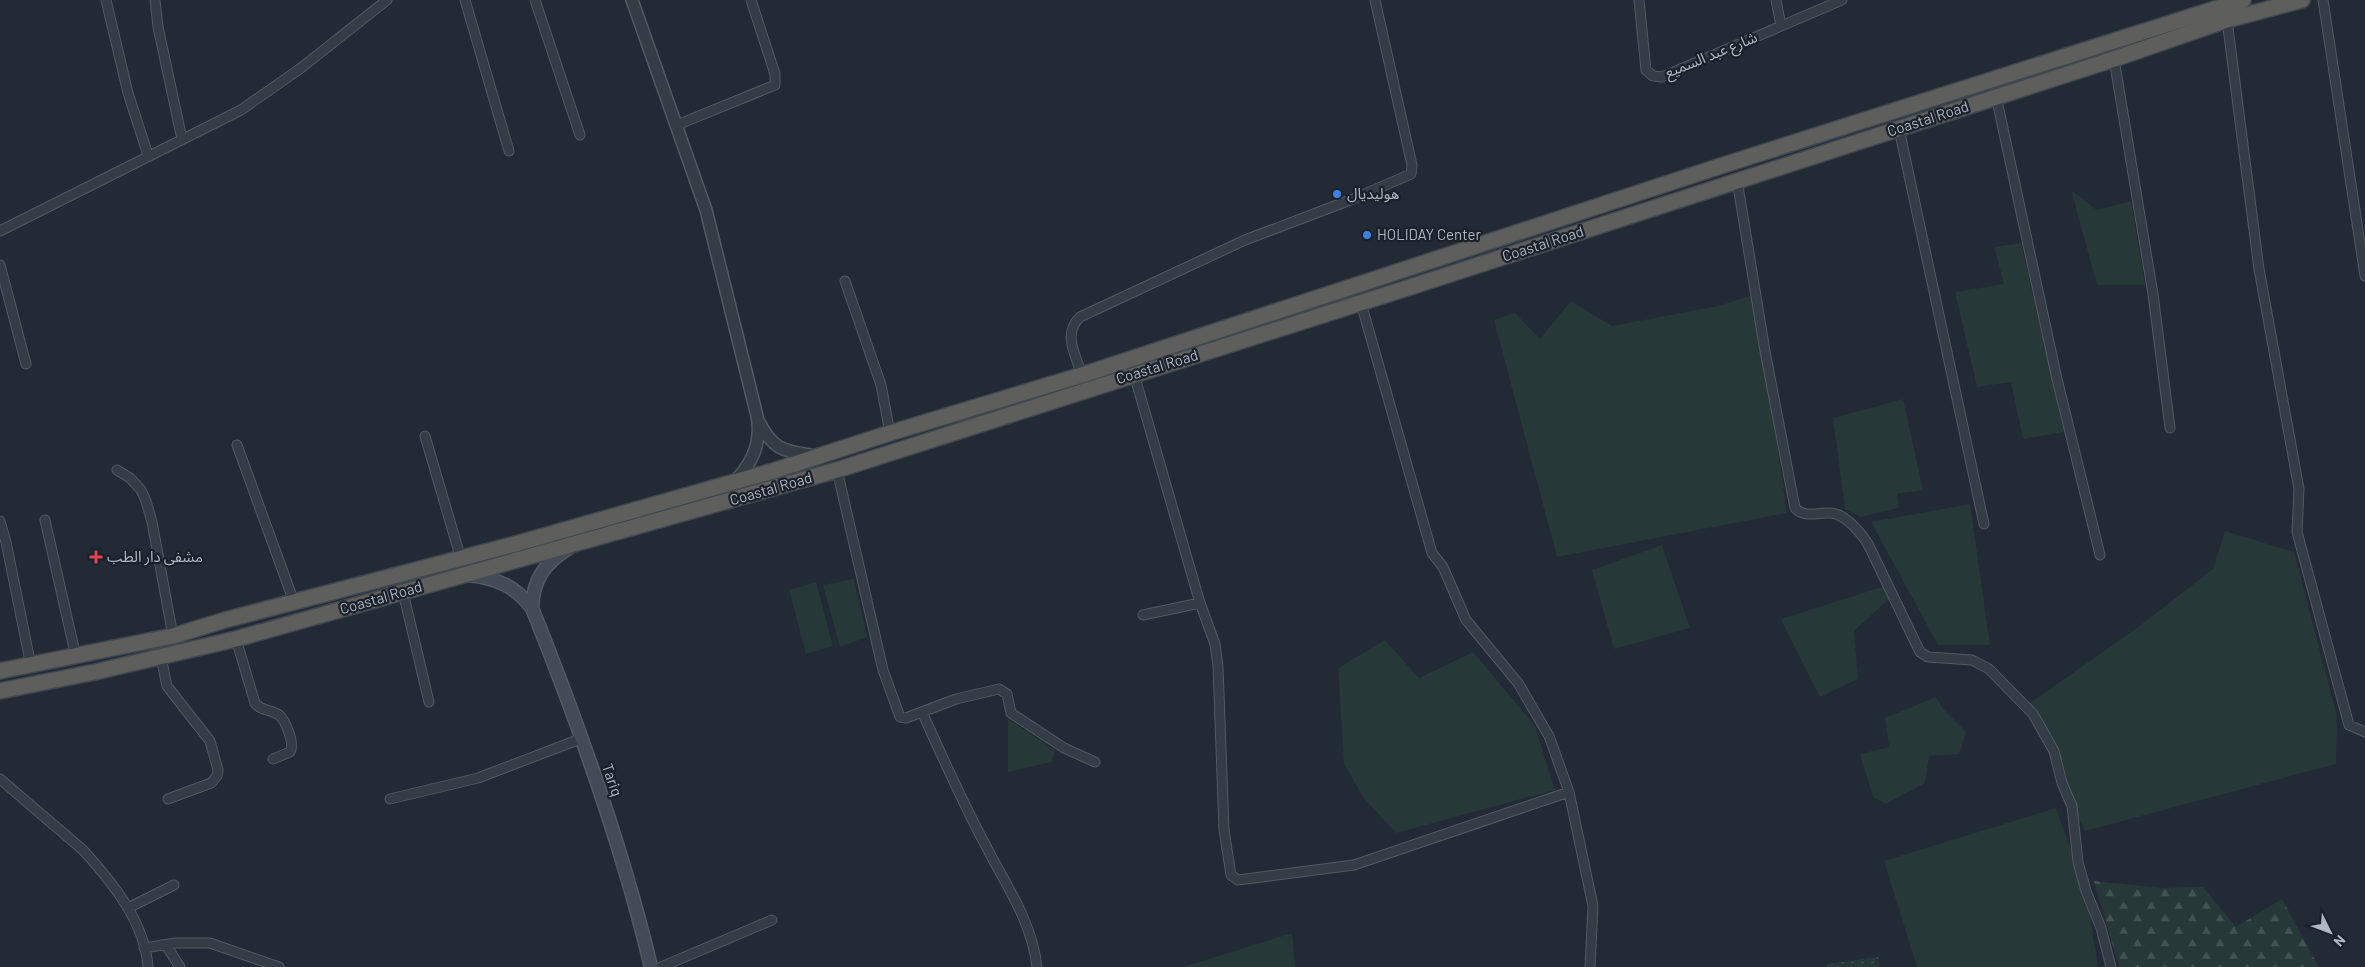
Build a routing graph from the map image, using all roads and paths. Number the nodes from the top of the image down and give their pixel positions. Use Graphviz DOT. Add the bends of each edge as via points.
graph roads {
  1 [pos="106,0"];
  2 [pos="155,0"];
  3 [pos="386,0"];
  4 [pos="464,0"];
  5 [pos="535,0"];
  6 [pos="632,0"];
  7 [pos="751,0"];
  8 [pos="1374,0"];
  9 [pos="1639,0"];
  10 [pos="1776,0"];
  11 [pos="1842,0"];
  12 [pos="2243,0"];
  13 [pos="2302,0"];
  14 [pos="2323,0"];
  15 [pos="2227,20"];
  16 [pos="1781,26"];
  17 [pos="2114,59"];
  18 [pos="1996,96"];
  19 [pos="677,125"];
  20 [pos="1899,129"];
  21 [pos="580,135"];
  22 [pos="182,139"];
  23 [pos="509,151"];
  24 [pos="148,155"];
  25 [pos="1737,180"];
  26 [pos="0,231"];
  27 [pos="0,265"];
  28 [pos="2365,276"];
  29 [pos="845,281"];
  30 [pos="1361,303"];
  31 [pos="26,364"];
  32 [pos="1134,374"];
  33 [pos="1082,375"];
  34 [pos="758,421"];
  35 [pos="2170,428"];
  36 [pos="890,433"];
  37 [pos="425,436"];
  38 [pos="237,446"];
  39 [pos="817,456"];
  40 [pos="117,470"];
  41 [pos="837,470"];
  42 [pos="734,482"];
  43 [pos="45,520"];
  44 [pos="0,521"];
  45 [pos="1984,524"];
  46 [pos="573,546"];
  47 [pos="2100,555"];
  48 [pos="461,559"];
  49 [pos="468,574"];
  50 [pos="403,592"];
  51 [pos="294,602"];
  52 [pos="1200,603"];
  53 [pos="532,608"];
  54 [pos="1143,615"];
  55 [pos="173,636"];
  56 [pos="236,638"];
  57 [pos="76,657"];
  58 [pos="161,657"];
  59 [pos="31,666"];
  60 [pos="0,671"];
  61 [pos="0,692"];
  62 [pos="429,702"];
  63 [pos="922,712"];
  64 [pos="2365,732"];
  65 [pos="580,739"];
  66 [pos="274,759"];
  67 [pos="1095,762"];
  68 [pos="0,779"];
  69 [pos="1568,792"];
  70 [pos="168,799"];
  71 [pos="390,799"];
  72 [pos="174,885"];
  73 [pos="128,908"];
  74 [pos="772,920"];
  75 [pos="166,945"];
  76 [pos="144,948"];
  77 [pos="148,967"];
  78 [pos="180,967"];
  79 [pos="279,967"];
  80 [pos="651,967"];
  81 [pos="661,967"];
  82 [pos="1037,967"];
  83 [pos="1590,967"];
  84 [pos="2111,967"];
  1 -- 24 [label="street" via="128,93"];
  2 -- 22 [label="street"];
  3 -- 22 [label="street" via="264,94 206,129"];
  4 -- 23 [label="street"];
  5 -- 21 [label="street"];
  6 -- 19 [label="street"];
  7 -- 19 [label="street" via="775,74 775,85"];
  8 -- 33 [label="street" via="1412,165 1410,174 1353,200 1245,240 1080,317 1072,326 1070,336"];
  9 -- 16 [label="street, شارع عبد السميع" via="1646,70 1653,76 1662,77"];
  10 -- 16 [label="street"];
  11 -- 16 [label="street, شارع عبد السميع"];
  12 -- 33 [label="highway, Coastal Road" via="1733,162"];
  13 -- 15 [label="highway, Coastal Road"];
  14 -- 28 [label="street"];
  15 -- 17 [label="highway, Coastal Road"];
  15 -- 64 [label="street" via="2259,269 2299,489 2297,532 2349,725"];
  17 -- 18 [label="highway, Coastal Road"];
  17 -- 35 [label="street" via="2153,294"];
  18 -- 20 [label="highway, Coastal Road"];
  18 -- 47 [label="street" via="2050,352"];
  19 -- 34 [label="street" via="706,210"];
  20 -- 25 [label="highway, Coastal Road"];
  20 -- 45 [label="street"];
  22 -- 24 [label="street"];
  24 -- 26 [label="street"];
  25 -- 30 [label="highway, Coastal Road"];
  25 -- 84 [label="street" via="1795,508 1805,515 1836,514 1862,534 1920,652 1928,657 1972,660 1989,669 2034,714 2054,751 2072,806 2078,862"];
  27 -- 31 [label="street"];
  29 -- 36 [label="street" via="881,385"];
  30 -- 32 [label="highway, Coastal Road"];
  30 -- 69 [label="street" via="1432,554 1443,567 1466,620 1523,690 1549,736"];
  32 -- 41 [label="highway, Coastal Road"];
  32 -- 52 [label="street"];
  33 -- 36 [label="highway, Coastal Road"];
  34 -- 39 [label="street" via="779,449"];
  34 -- 42 [label="street" via="754,454"];
  36 -- 39 [label="highway, Coastal Road"];
  37 -- 48 [label="street"];
  38 -- 51 [label="street"];
  39 -- 42 [label="highway, Coastal Road"];
  40 -- 55 [label="street" via="130,478 146,501"];
  41 -- 46 [label="highway, Coastal Road"];
  41 -- 63 [label="street" via="883,670 897,713 902,719"];
  42 -- 48 [label="highway, Coastal Road"];
  43 -- 57 [label="street"];
  44 -- 59 [label="street"];
  46 -- 49 [label="highway, Coastal Road"];
  46 -- 53 [label="main road" via="553,558 539,576"];
  48 -- 51 [label="highway, Coastal Road"];
  49 -- 50 [label="highway, Coastal Road"];
  49 -- 53 [label="main road" via="506,584"];
  50 -- 56 [label="highway, Coastal Road"];
  50 -- 62 [label="street"];
  51 -- 55 [label="highway, Coastal Road"];
  52 -- 54 [label="street"];
  52 -- 69 [label="street" via="1215,644 1218,666 1224,830 1234,878 1354,865"];
  53 -- 65 [label="main road, Tariq"];
  55 -- 57 [label="highway, Coastal Road"];
  56 -- 58 [label="highway, Coastal Road"];
  56 -- 66 [label="street" via="254,703 282,718 292,745 290,752"];
  57 -- 59 [label="highway, Coastal Road"];
  58 -- 61 [label="highway, Coastal Road"];
  58 -- 70 [label="street" via="167,686 210,742 218,770 218,776 211,783"];
  59 -- 60 [label="highway, Coastal Road"];
  63 -- 67 [label="street" via="979,692 1004,690 1011,714 1064,748"];
  63 -- 82 [label="street" via="986,847 1022,913 1031,935"];
  65 -- 71 [label="street" via="478,778"];
  65 -- 80 [label="main road, Tariq" via="624,863"];
  68 -- 73 [label="street" via="83,850"];
  69 -- 83 [label="street" via="1593,906"];
  72 -- 73 [label="street"];
  73 -- 76 [label="street"];
  74 -- 81 [label="street"];
  75 -- 76 [label="street"];
  75 -- 78 [label="street"];
  75 -- 79 [label="street" via="210,943"];
  76 -- 77 [label="street"];
}
